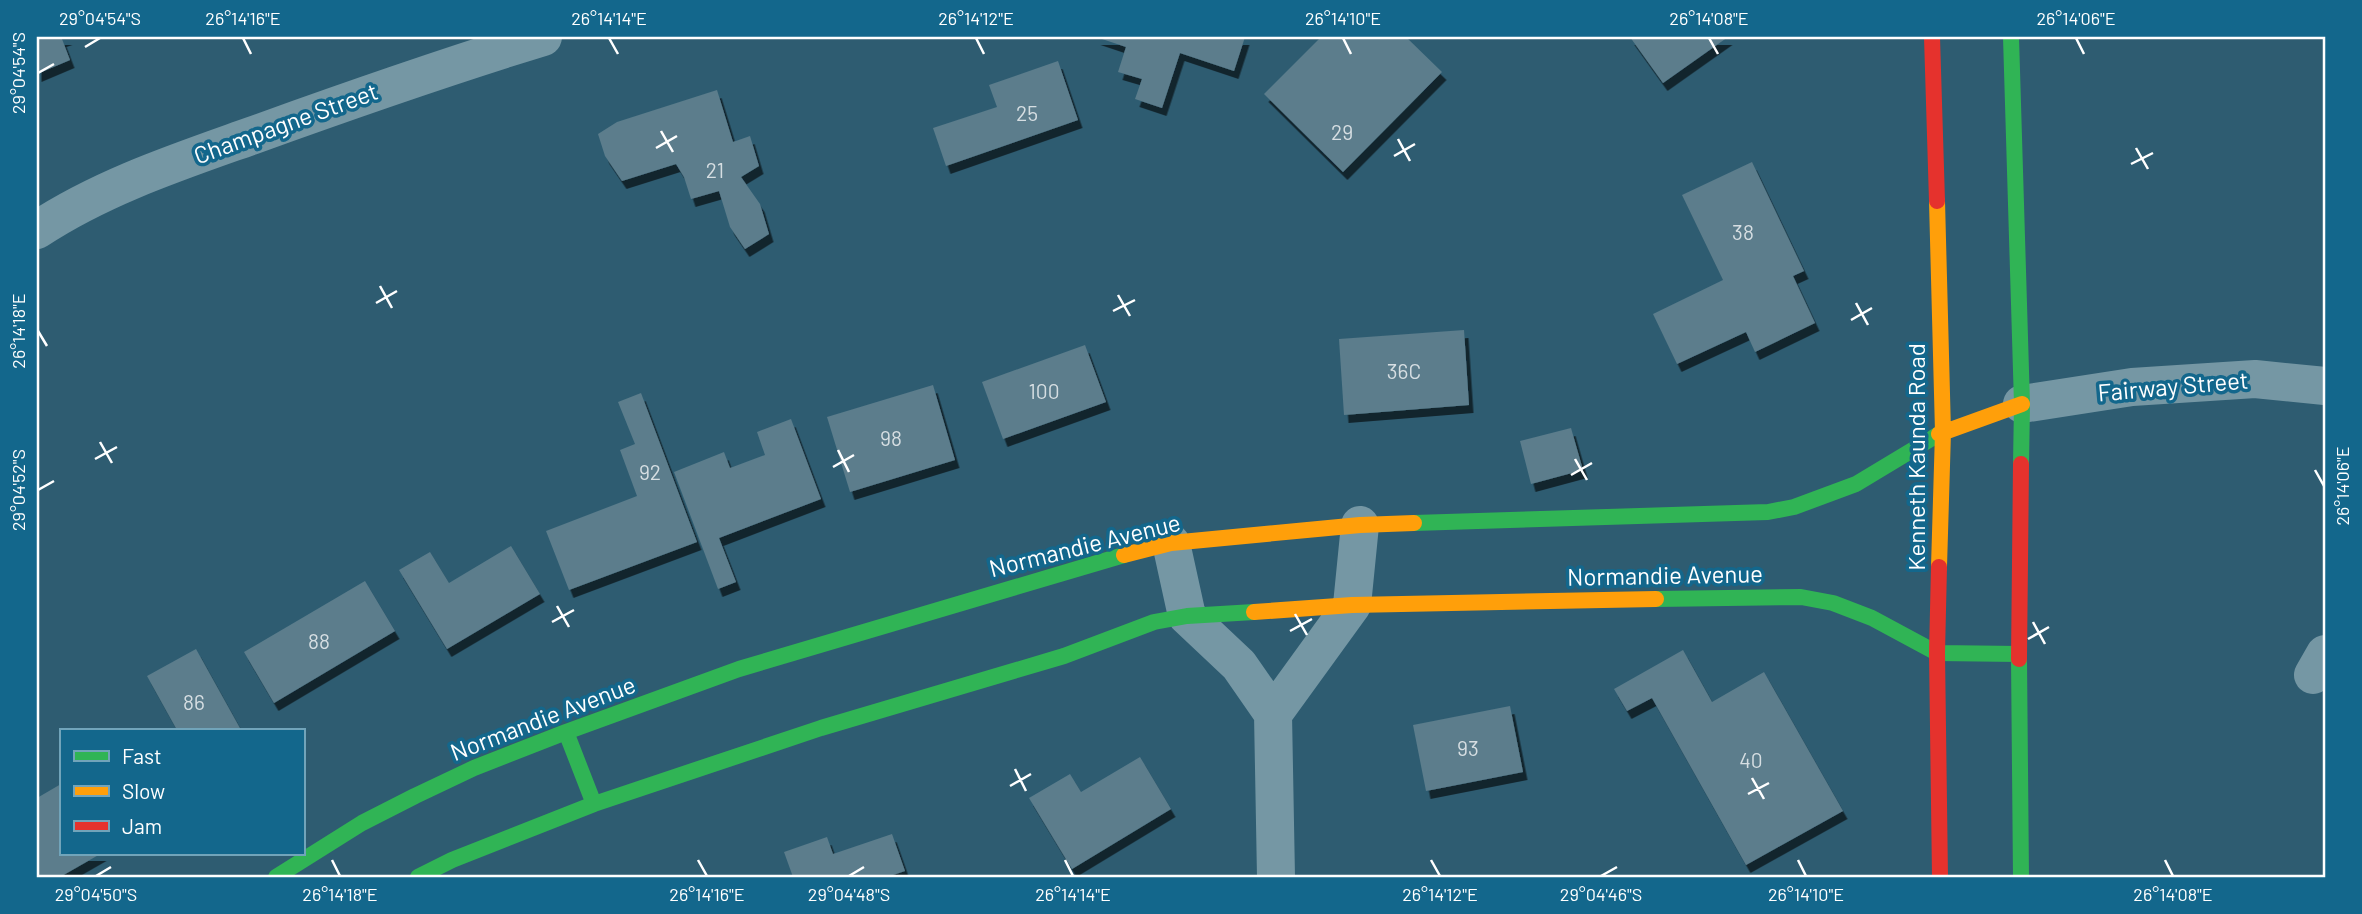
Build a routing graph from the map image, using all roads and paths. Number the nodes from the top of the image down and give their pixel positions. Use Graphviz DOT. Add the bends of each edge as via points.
graph roads {
  1 [pos="543,37"];
  2 [pos="1932,37"];
  3 [pos="2011,37"];
  4 [pos="37,230"];
  5 [pos="2325,386"];
  6 [pos="2022,404"];
  7 [pos="1943,432"];
  8 [pos="1360,525"];
  9 [pos="1171,543"];
  10 [pos="1352,606"];
  11 [pos="1187,616"];
  12 [pos="1937,653"];
  13 [pos="2019,654"];
  14 [pos="1273,715"];
  15 [pos="566,732"];
  16 [pos="594,804"];
  17 [pos="276,877"];
  18 [pos="418,877"];
  19 [pos="1276,877"];
  20 [pos="1940,877"];
  21 [pos="2021,877"];
  1 -- 4 [label="street, Champagne Street" via="209,151 121,185"];
  2 -- 7 [label="street, Kenneth Kaunda Road"];
  3 -- 6 [label="street"];
  5 -- 6 [label="street, Fairway Street" via="2255,379 2132,387"];
  6 -- 7 [label="street, Normandie Avenue"];
  6 -- 13 [label="street"];
  7 -- 8 [label="street, Normandie Avenue" via="1856,484 1768,512"];
  7 -- 12 [label="street, Kenneth Kaunda Road"];
  8 -- 9 [label="street, Normandie Avenue"];
  8 -- 10 [label="street"];
  9 -- 11 [label="street"];
  9 -- 15 [label="street, Normandie Avenue" via="739,669"];
  10 -- 11 [label="street, Normandie Avenue"];
  10 -- 12 [label="street, Normandie Avenue" via="1801,597 1872,618"];
  10 -- 14 [label="street"];
  11 -- 14 [label="street" via="1239,665"];
  11 -- 16 [label="street, Normandie Avenue" via="1154,622 1064,656 821,728"];
  12 -- 13 [label="street"];
  12 -- 20 [label="street, Kenneth Kaunda Road"];
  13 -- 21 [label="street"];
  14 -- 19 [label="street"];
  15 -- 16 [label="street"];
  15 -- 17 [label="street, Normandie Avenue" via="415,796"];
  16 -- 18 [label="street, Normandie Avenue"];
}
